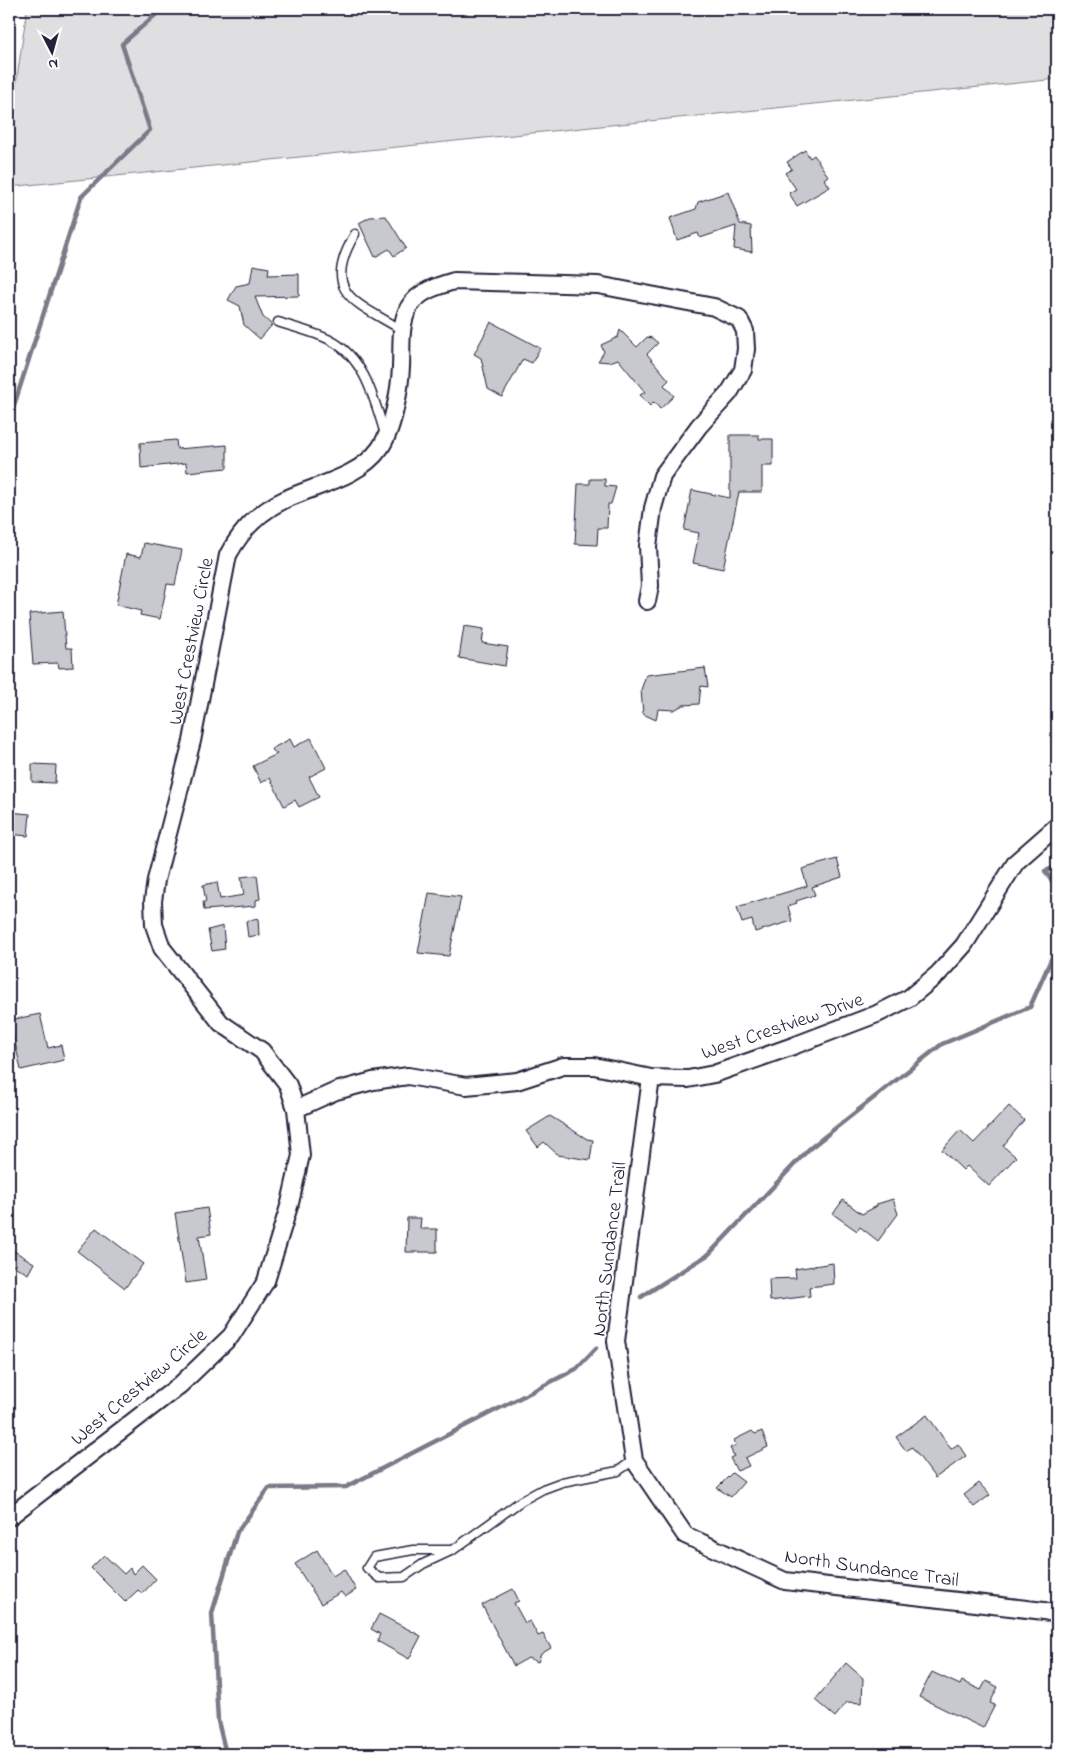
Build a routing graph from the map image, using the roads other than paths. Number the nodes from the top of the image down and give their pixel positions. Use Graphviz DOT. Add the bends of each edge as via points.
graph roads {
  1 [pos="355,234"];
  2 [pos="278,322"];
  3 [pos="402,330"];
  4 [pos="386,436"];
  5 [pos="648,601"];
  6 [pos="1057,826"];
  7 [pos="651,1078"];
  8 [pos="296,1110"];
  9 [pos="634,1460"];
  10 [pos="9,1517"];
  11 [pos="453,1550"];
  12 [pos="1057,1614"];
  1 -- 3 [label="lane" via="343,254 341,284 361,305"];
  2 -- 4 [label="lane" via="328,339 346,351 370,387"];
  3 -- 4 [label="street, West Crestview Circle" via="401,370"];
  3 -- 5 [label="street, West Crestview Circle" via="409,308 421,294 454,281 598,285 714,307 739,319 745,331 743,370 729,393 673,448 662,476 653,508 648,546"];
  4 -- 8 [label="street, West Crestview Circle" via="366,463 341,477 283,500 239,533 228,555 192,741 153,901 154,925 162,948 221,1023 262,1051 288,1085"];
  6 -- 7 [label="street, West Crestview Drive" via="1016,862 964,944 938,974 909,998 877,1014 729,1069 688,1079"];
  7 -- 8 [label="street, West Crestview Drive" via="594,1066 563,1066 517,1081 466,1086 408,1076 373,1080 336,1091"];
  7 -- 9 [label="street, North Sundance Trail" via="616,1341"];
  8 -- 10 [label="street, West Crestview Circle" via="300,1155 290,1203 266,1281 231,1336 180,1385"];
  9 -- 11 [label="lane" via="618,1471 543,1489"];
  9 -- 12 [label="street, North Sundance Trail" via="685,1535 784,1581"];
  11 -- 11 [label="lane" via="413,1550 374,1557 367,1568 379,1578 404,1577"];
}
